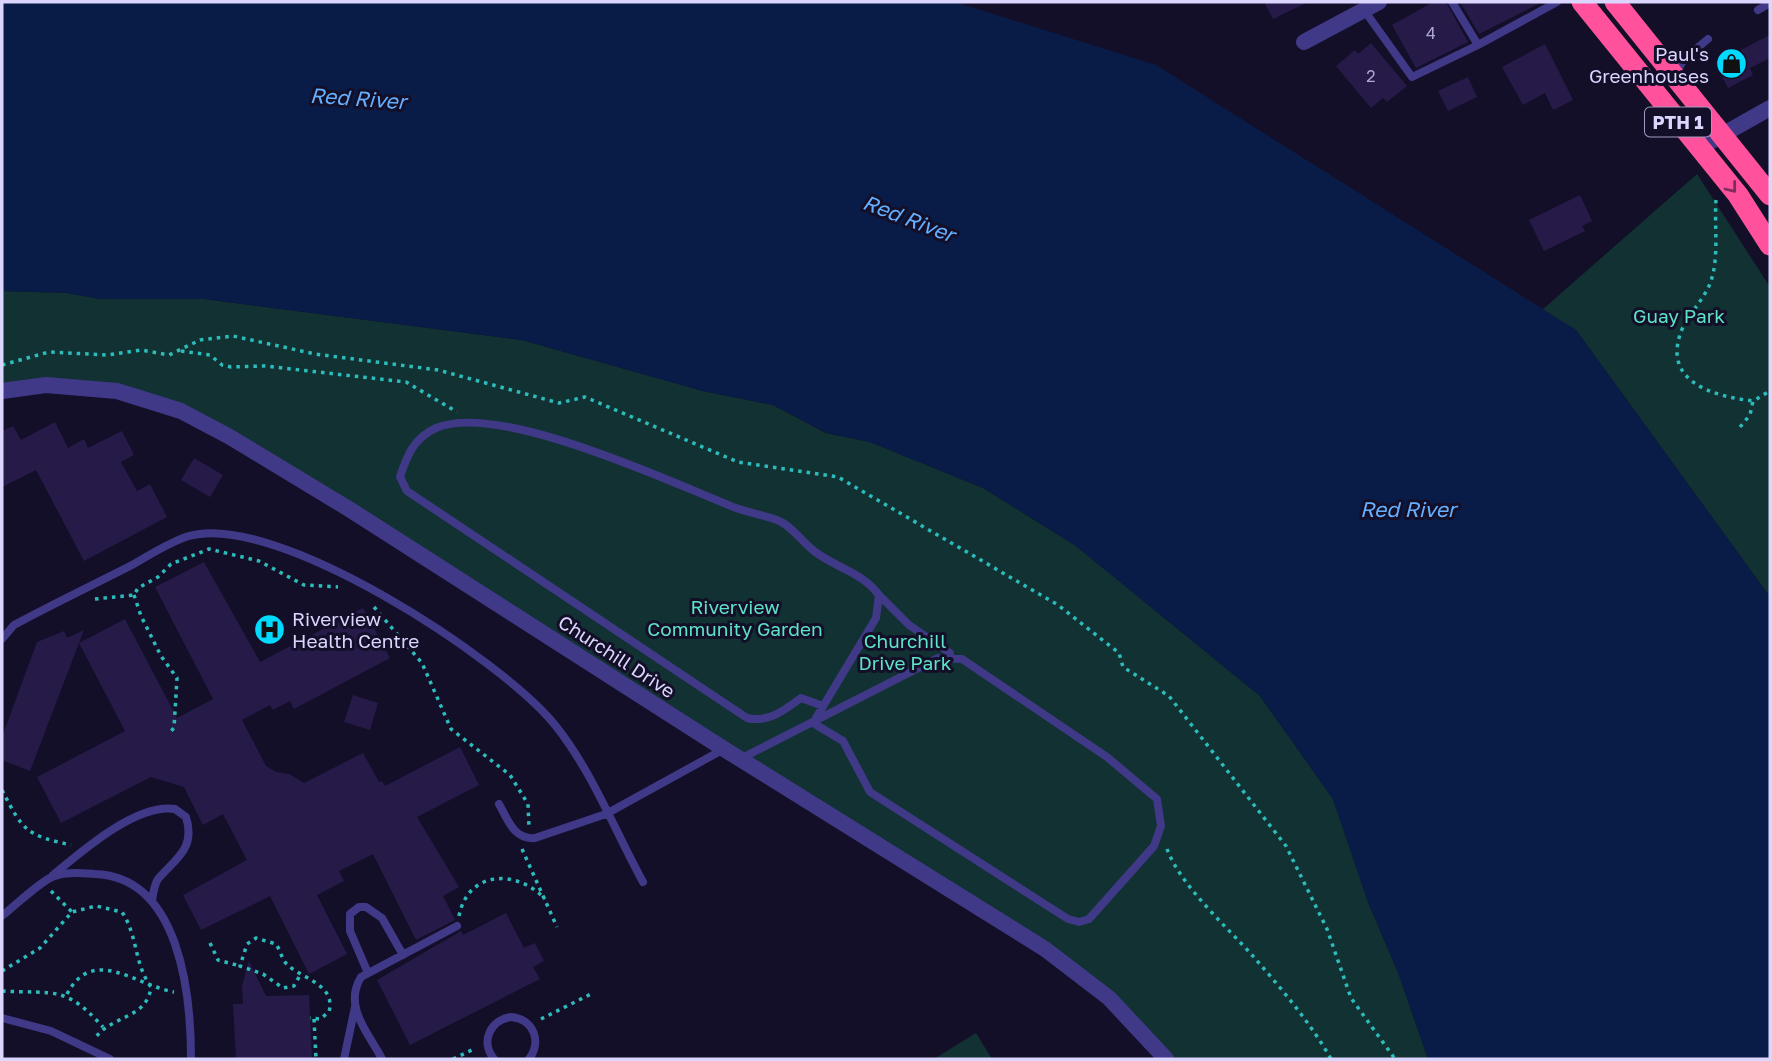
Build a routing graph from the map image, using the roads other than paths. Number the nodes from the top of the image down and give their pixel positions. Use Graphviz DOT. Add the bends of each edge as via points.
graph roads {
  1 [pos="1452,2"];
  2 [pos="1557,2"];
  3 [pos="1581,2"];
  4 [pos="1615,2"];
  5 [pos="1770,3"];
  6 [pos="1372,6"];
  7 [pos="1758,10"];
  8 [pos="1708,38"];
  9 [pos="1304,42"];
  10 [pos="1478,45"];
  11 [pos="1674,76"];
  12 [pos="1770,108"];
  13 [pos="1722,133"];
  14 [pos="1699,148"];
  15 [pos="1770,195"];
  16 [pos="1770,245"];
  17 [pos="2,391"];
  18 [pos="879,595"];
  19 [pos="2,639"];
  20 [pos="950,658"];
  21 [pos="823,706"];
  22 [pos="813,723"];
  23 [pos="724,749"];
  24 [pos="740,760"];
  25 [pos="499,804"];
  26 [pos="606,814"];
  27 [pos="46,881"];
  28 [pos="643,882"];
  29 [pos="152,901"];
  30 [pos="2,916"];
  31 [pos="457,926"];
  32 [pos="402,955"];
  33 [pos="368,973"];
  34 [pos="355,1007"];
  35 [pos="2,1018"];
  36 [pos="110,1059"];
  37 [pos="191,1059"];
  38 [pos="344,1059"];
  39 [pos="382,1059"];
  40 [pos="494,1059"];
  41 [pos="529,1059"];
  42 [pos="1166,1059"];
  1 -- 10 [label="lane"];
  2 -- 10 [label="lane"];
  3 -- 14 [label="highway, PTH 1"];
  4 -- 11 [label="highway, PTH 1"];
  5 -- 7 [label="lane"];
  6 -- 9 [label="street"];
  6 -- 10 [label="lane" via="1412,78"];
  8 -- 11 [label="lane" via="1685,58"];
  11 -- 13 [label="highway, PTH 1"];
  12 -- 13 [label="street"];
  13 -- 14 [label="street"];
  13 -- 15 [label="highway, PTH 1"];
  14 -- 16 [label="highway, PTH 1, one-way"];
  17 -- 23 [label="street, Churchill Drive" via="82,386 117,391 181,411 349,509"];
  18 -- 20 [label="lane" via="909,625 950,653"];
  18 -- 21 [label="lane" via="876,618"];
  18 -- 21 [label="lane" via="868,581 815,552 780,521 555,439 478,423 438,427 417,439 406,458 400,477 407,491 747,718 759,721 801,698"];
  19 -- 26 [label="lane" via="14,625 180,540 197,535 250,539 321,561 422,620 530,699 571,747"];
  20 -- 22 [label="lane" via="938,658"];
  20 -- 22 [label="lane" via="962,659 1107,757 1157,799 1161,826 1154,846 1089,919 1068,919 870,792 843,741"];
  21 -- 22 [label="lane"];
  22 -- 24 [label="lane"];
  23 -- 24 [label="street, Churchill Drive"];
  23 -- 26 [label="lane"];
  24 -- 42 [label="street, Churchill Drive" via="1045,949 1109,998"];
  25 -- 26 [label="lane" via="525,839"];
  26 -- 28 [label="lane"];
  27 -- 29 [label="lane" via="73,873 104,874 136,886"];
  27 -- 29 [label="lane" via="89,845 147,812 175,809 186,817 188,839 174,867 157,881"];
  27 -- 30 [label="lane"];
  29 -- 37 [label="lane" via="176,943 187,995"];
  31 -- 32 [label="lane"];
  32 -- 33 [label="lane"];
  32 -- 33 [label="lane" via="378,914 366,907 354,909 350,931"];
  33 -- 34 [label="lane" via="356,985"];
  34 -- 38 [label="lane"];
  34 -- 39 [label="lane"];
  35 -- 36 [label="lane" via="51,1031"];
  40 -- 41 [label="lane" via="487,1045 488,1033 511,1017 526,1022 535,1034 536,1045"];
}
